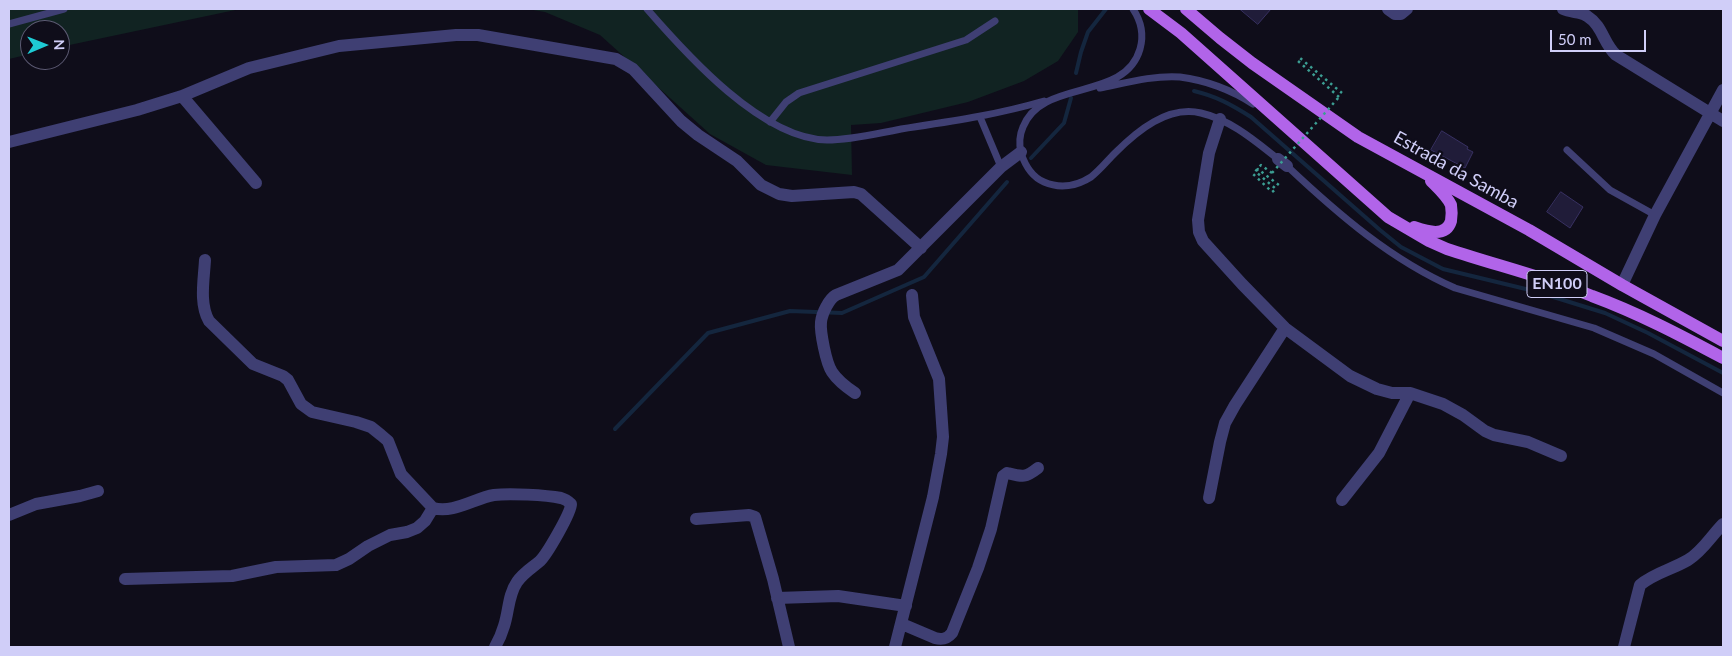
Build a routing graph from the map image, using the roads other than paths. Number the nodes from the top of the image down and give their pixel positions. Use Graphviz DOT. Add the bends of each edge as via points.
graph roads {
  1 [pos="64,9"];
  2 [pos="647,9"];
  3 [pos="1133,9"];
  4 [pos="1149,9"];
  5 [pos="1188,9"];
  6 [pos="1388,9"];
  7 [pos="1407,9"];
  8 [pos="1563,9"];
  9 [pos="995,21"];
  10 [pos="9,24"];
  11 [pos="1723,90"];
  12 [pos="1077,91"];
  13 [pos="182,96"];
  14 [pos="1052,98"];
  15 [pos="1710,114"];
  16 [pos="980,117"];
  17 [pos="1220,119"];
  18 [pos="1723,121"];
  19 [pos="770,122"];
  20 [pos="1284,126"];
  21 [pos="9,142"];
  22 [pos="1567,150"];
  23 [pos="1021,152"];
  24 [pos="1001,167"];
  25 [pos="1418,170"];
  26 [pos="256,183"];
  27 [pos="1655,215"];
  28 [pos="1388,217"];
  29 [pos="921,248"];
  30 [pos="205,260"];
  31 [pos="1622,285"];
  32 [pos="912,295"];
  33 [pos="1285,328"];
  34 [pos="1723,340"];
  35 [pos="1723,358"];
  36 [pos="855,393"];
  37 [pos="1410,393"];
  38 [pos="1723,393"];
  39 [pos="1561,456"];
  40 [pos="1038,468"];
  41 [pos="98,491"];
  42 [pos="1209,498"];
  43 [pos="1342,500"];
  44 [pos="433,508"];
  45 [pos="9,515"];
  46 [pos="696,519"];
  47 [pos="1723,524"];
  48 [pos="126,579"];
  49 [pos="777,598"];
  50 [pos="906,606"];
  51 [pos="902,624"];
  52 [pos="495,647"];
  53 [pos="789,647"];
  54 [pos="895,647"];
  55 [pos="1624,647"];
  1 -- 10 [label="lane"];
  2 -- 19 [label="lane" via="694,61"];
  3 -- 12 [label="lane" via="1142,31 1142,43 1135,62 1109,81"];
  4 -- 20 [label="main road, EN100"];
  5 -- 25 [label="main road, Estrada da Samba / EN100" via="1220,38 1331,118"];
  6 -- 7 [label="street" via="1401,14"];
  8 -- 15 [label="street" via="1587,16 1604,34 1609,49 1616,55"];
  9 -- 19 [label="lane" via="966,40 799,93 786,102"];
  11 -- 15 [label="street"];
  12 -- 14 [label="lane"];
  12 -- 20 [label="lane" via="1180,77 1227,90"];
  13 -- 21 [label="street"];
  13 -- 26 [label="street"];
  13 -- 29 [label="street" via="249,68 339,46 456,35 478,35 616,59 633,69 681,121 736,161 761,186 792,196 861,194"];
  14 -- 16 [label="lane"];
  14 -- 23 [label="lane" via="1027,118 1020,134"];
  15 -- 18 [label="street"];
  15 -- 27 [label="street"];
  16 -- 19 [label="lane" via="826,140 806,137"];
  16 -- 24 [label="lane"];
  17 -- 23 [label="lane" via="1200,112 1173,113 1144,128 1090,177 1066,186 1056,186 1035,177"];
  17 -- 33 [label="street" via="1207,166 1199,232 1217,257"];
  17 -- 38 [label="lane" via="1248,135 1360,230 1433,279 1594,328 1654,354"];
  20 -- 28 [label="main road, EN100"];
  22 -- 27 [label="lane" via="1610,190"];
  23 -- 24 [label="street"];
  24 -- 29 [label="street"];
  25 -- 28 [label="main road" via="1446,198 1452,214 1450,224 1438,232 1429,231"];
  25 -- 31 [label="main road, Estrada da Samba / EN100"];
  27 -- 31 [label="street"];
  28 -- 35 [label="main road, EN100" via="1447,249 1563,285 1629,311"];
  29 -- 36 [label="street" via="890,275 836,295 829,301 821,321 826,357 830,370"];
  30 -- 44 [label="street" via="204,305 209,321 253,364 284,376 301,404 312,412 356,422 381,435 388,442 400,474"];
  31 -- 34 [label="main road, Estrada da Samba / EN100"];
  32 -- 50 [label="street" via="914,317 939,379 943,437 942,454"];
  33 -- 37 [label="street" via="1350,376 1377,389"];
  33 -- 42 [label="street" via="1225,423"];
  37 -- 39 [label="street" via="1443,404 1494,435 1528,442"];
  37 -- 43 [label="street" via="1379,454"];
  40 -- 51 [label="street" via="1027,476 1008,473 1003,476 991,530 949,637 935,638"];
  41 -- 45 [label="street" via="36,504"];
  44 -- 48 [label="street" via="417,528 390,534 336,565 276,567 232,576"];
  44 -- 52 [label="street" via="449,509 493,495 512,494 562,498 571,504 541,560 516,583 509,599 505,625"];
  46 -- 49 [label="street" via="755,517"];
  47 -- 55 [label="street" via="1696,555 1640,585"];
  49 -- 50 [label="street" via="838,596"];
  49 -- 53 [label="street"];
  50 -- 51 [label="street"];
  51 -- 54 [label="street"];
}
